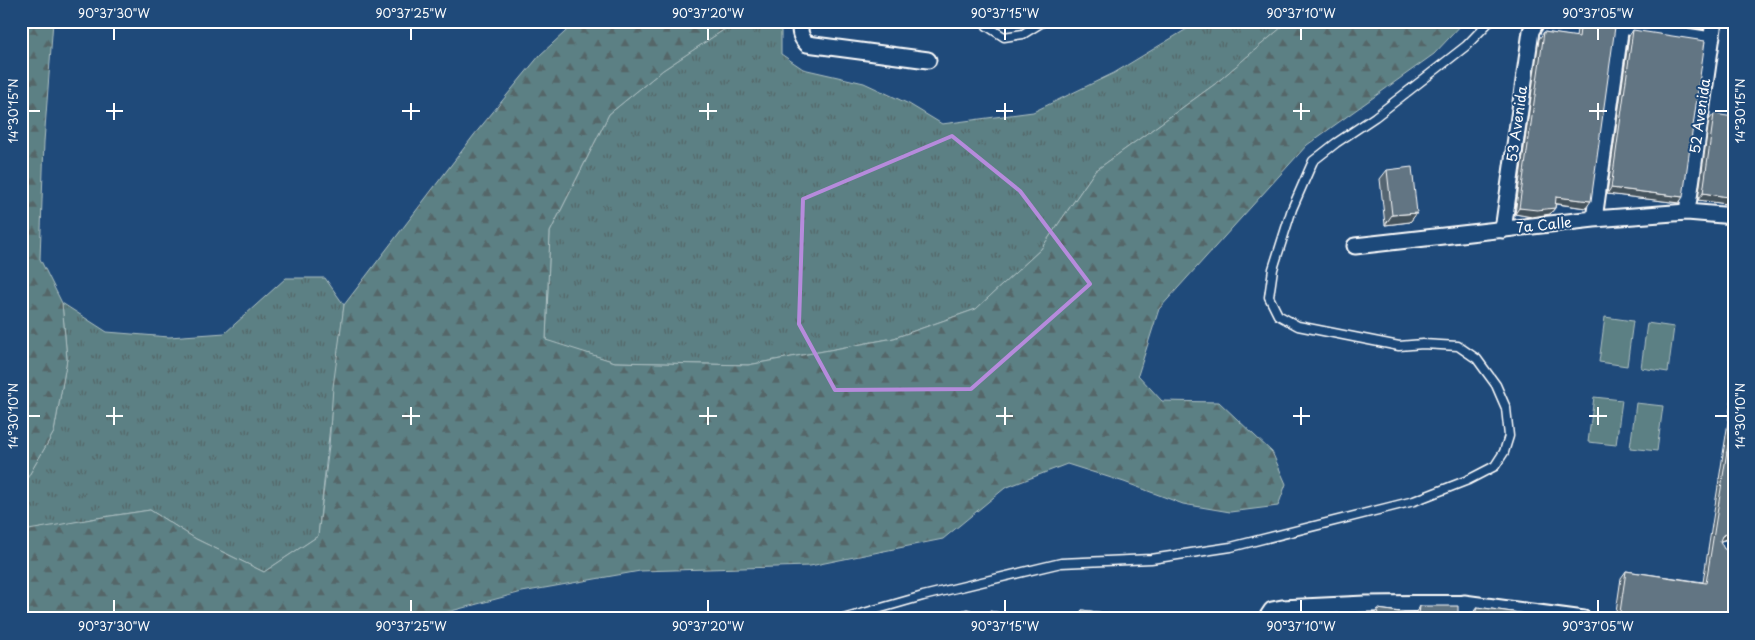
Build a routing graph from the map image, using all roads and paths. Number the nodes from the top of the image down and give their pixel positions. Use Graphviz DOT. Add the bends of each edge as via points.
graph roads {
  1 [pos="801,21"];
  2 [pos="985,21"];
  3 [pos="1044,21"];
  4 [pos="1490,21"];
  5 [pos="1537,21"];
  6 [pos="1591,21"];
  7 [pos="1714,21"];
  8 [pos="1621,25"];
  9 [pos="1711,40"];
  10 [pos="928,60"];
  11 [pos="1687,212"];
  12 [pos="1734,216"];
  13 [pos="1594,220"];
  14 [pos="1503,230"];
  15 [pos="1355,246"];
  16 [pos="1464,603"];
  17 [pos="1364,611"];
  18 [pos="1268,616"];
  19 [pos="1559,617"];
  20 [pos="843,619"];
  21 [pos="1462,619"];
  22 [pos="1584,619"];
  1 -- 10 [label="street" via="801,37 808,44"];
  2 -- 3 [label="lane" via="987,26 1004,37 1023,34"];
  4 -- 20 [label="lane" via="1466,46 1313,161 1292,209 1273,269 1269,297 1278,315 1298,326 1399,346 1458,346 1477,358 1496,385 1506,408 1510,436 1494,466 1414,502 1231,547 1151,559 1062,563"];
  5 -- 14 [label="street, 53 Avenida" via="1531,31"];
  6 -- 8 [label="street"];
  7 -- 9 [label="street, 52 Avenida"];
  8 -- 9 [label="street"];
  8 -- 13 [label="street"];
  9 -- 11 [label="street, 52 Avenida"];
  11 -- 12 [label="street, 7a Calle"];
  11 -- 13 [label="street, 7a Calle"];
  13 -- 14 [label="street, 7a Calle"];
  14 -- 15 [label="street, 7a Calle"];
  16 -- 17 [label="street"];
  16 -- 19 [label="street"];
  16 -- 21 [label="street"];
  17 -- 18 [label="street" via="1282,608"];
  19 -- 22 [label="street"];
}
